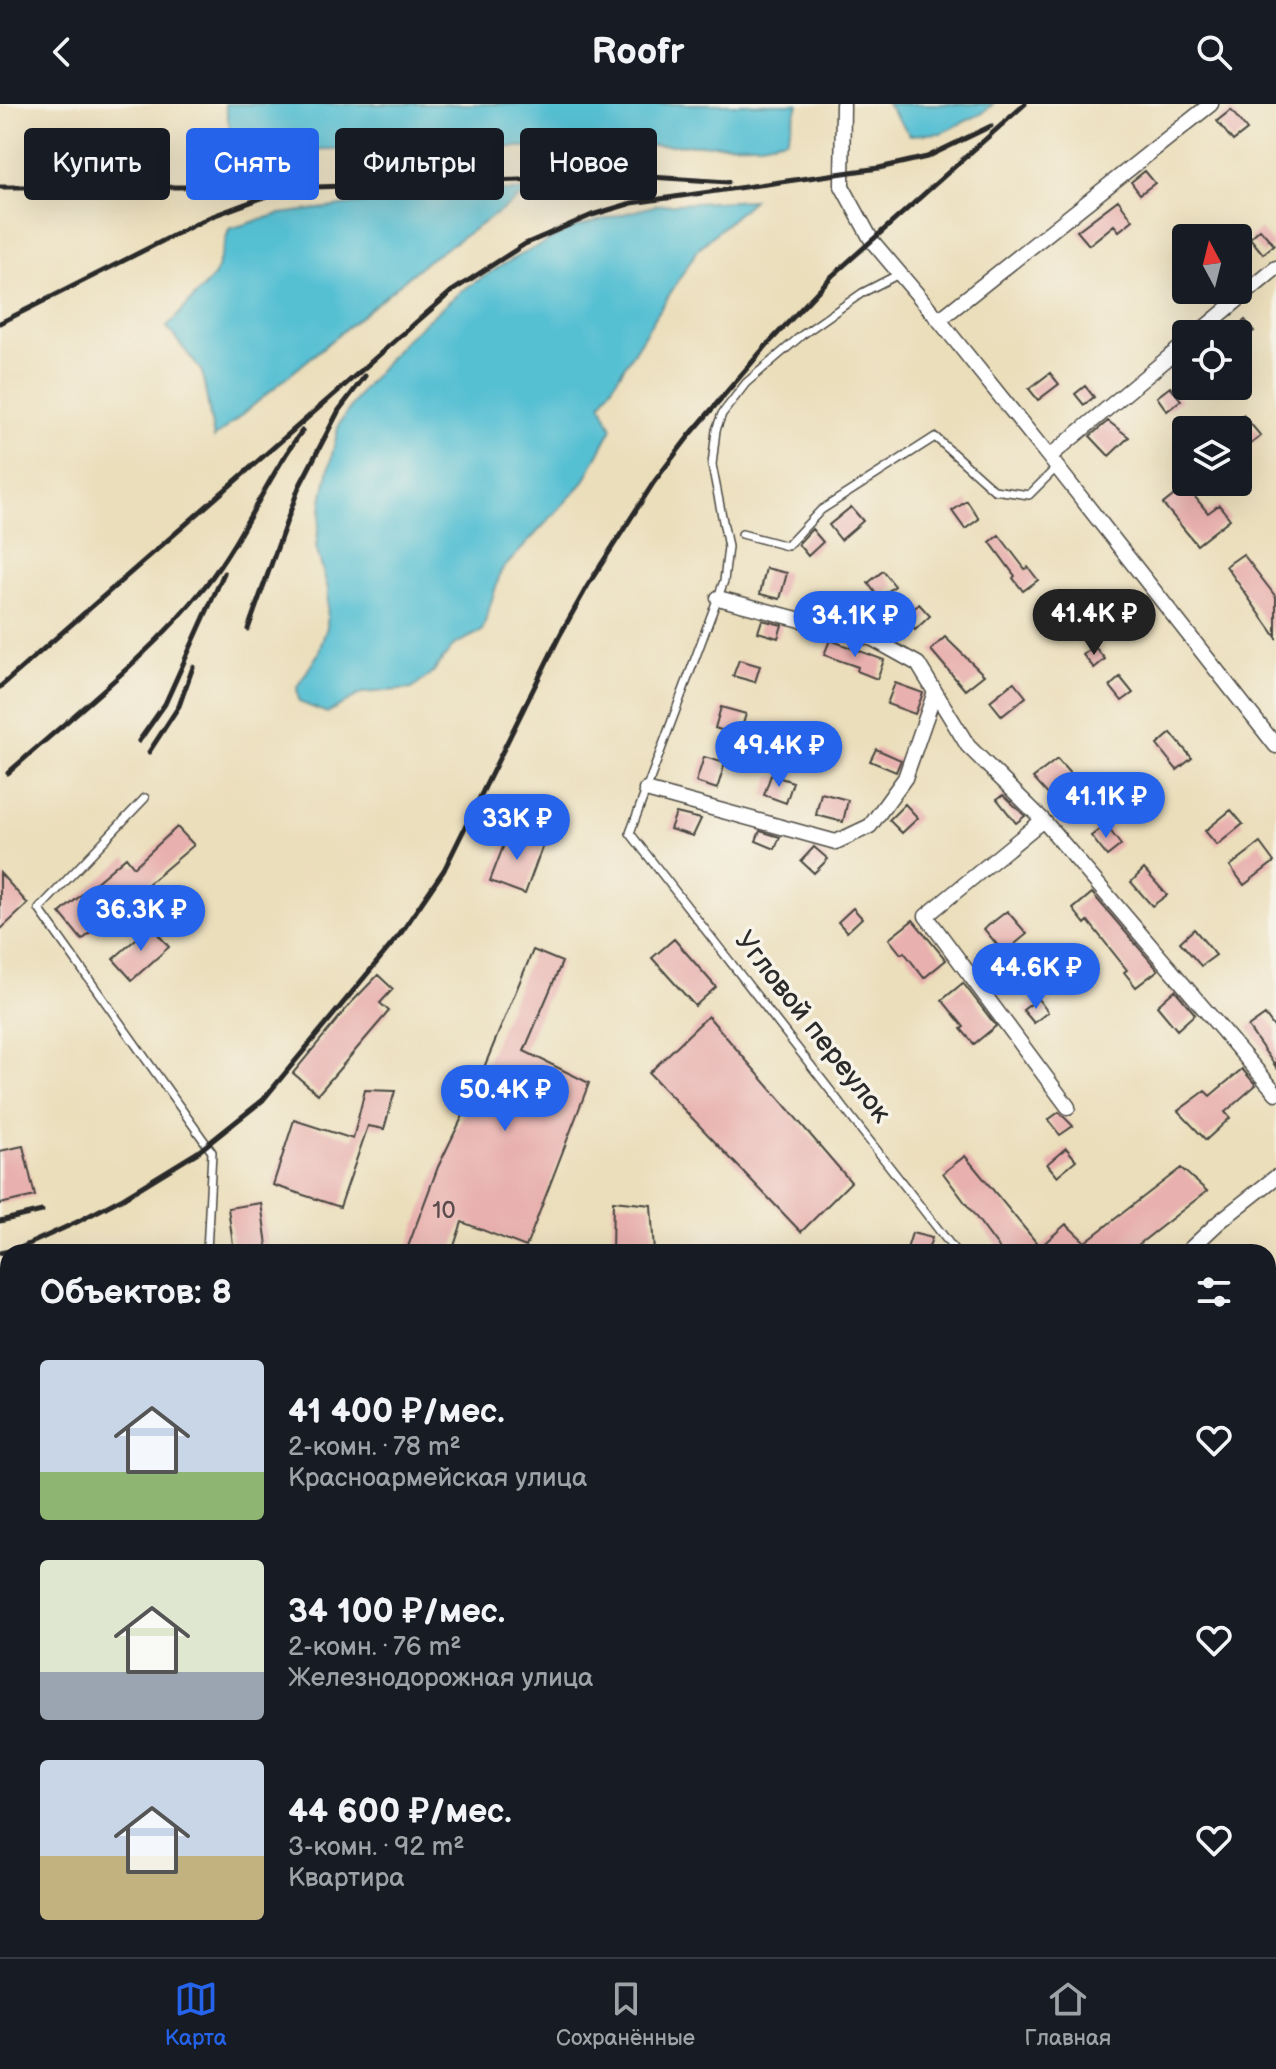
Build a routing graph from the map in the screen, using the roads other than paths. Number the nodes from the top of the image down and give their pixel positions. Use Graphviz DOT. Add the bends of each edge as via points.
graph roads {
  1 [pos="843,104"];
  2 [pos="1211,104"];
  3 [pos="1276,268"];
  4 [pos="900,274"];
  5 [pos="939,320"];
  6 [pos="1214,320"];
  7 [pos="1172,356"];
  8 [pos="1053,462"];
  9 [pos="742,534"];
  10 [pos="718,598"];
  11 [pos="935,692"];
  12 [pos="1276,746"];
  13 [pos="646,790"];
  14 [pos="145,798"];
  15 [pos="1043,820"];
  16 [pos="1276,1093"];
  17 [pos="1068,1107"];
  18 [pos="1276,1177"];
  19 [pos="207,1244"];
  20 [pos="950,1244"];
  21 [pos="1196,1244"];
  1 -- 4 [label="street" via="842,186 872,241"];
  2 -- 5 [label="street"];
  3 -- 6 [label="street"];
  4 -- 5 [label="street"];
  4 -- 10 [label="lane" via="802,335 746,383 722,414 712,465 728,547"];
  5 -- 8 [label="street"];
  7 -- 8 [label="street"];
  8 -- 9 [label="lane" via="1029,495 994,490 935,437 821,510 787,546"];
  8 -- 12 [label="street"];
  10 -- 11 [label="street" via="873,639 918,664"];
  10 -- 13 [label="lane"];
  11 -- 13 [label="street" via="905,778 870,826 836,842"];
  11 -- 15 [label="street" via="968,746"];
  13 -- 20 [label="lane, Угловой переулок" via="630,833"];
  14 -- 19 [label="lane" via="39,909 212,1152"];
  15 -- 16 [label="street"];
  15 -- 17 [label="street" via="926,916"];
  18 -- 21 [label="street"];
}
